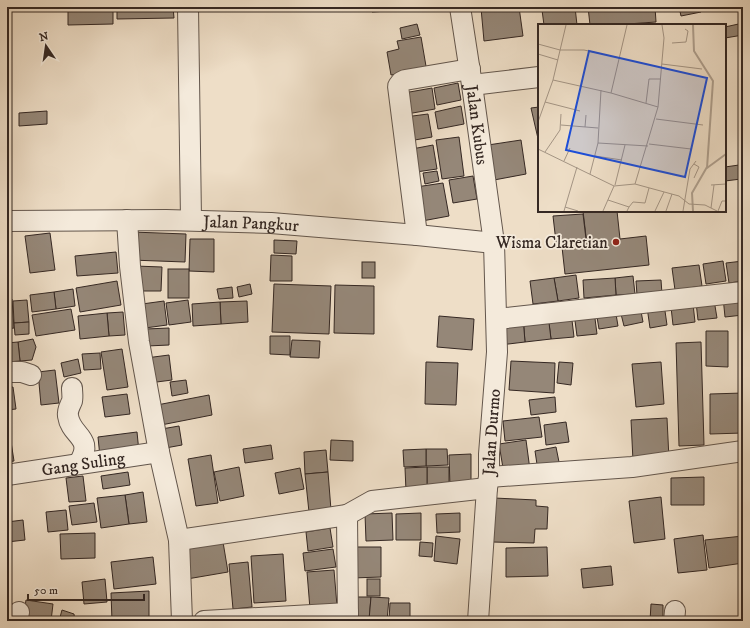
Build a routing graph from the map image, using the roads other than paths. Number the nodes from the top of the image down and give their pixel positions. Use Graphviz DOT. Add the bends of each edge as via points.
graph roads {
  1 [pos="188,7"];
  2 [pos="460,7"];
  3 [pos="471,77"];
  4 [pos="538,77"];
  5 [pos="7,220"];
  6 [pos="127,220"];
  7 [pos="191,220"];
  8 [pos="417,235"];
  9 [pos="494,243"];
  10 [pos="743,292"];
  11 [pos="496,319"];
  12 [pos="7,372"];
  13 [pos="31,375"];
  14 [pos="72,388"];
  15 [pos="743,451"];
  16 [pos="159,452"];
  17 [pos="79,463"];
  18 [pos="7,475"];
  19 [pos="488,483"];
  20 [pos="347,515"];
  21 [pos="179,540"];
  22 [pos="348,617"];
  23 [pos="182,621"];
  24 [pos="204,621"];
  25 [pos="478,621"];
  1 -- 7 [label="street"];
  2 -- 3 [label="street, Jalan Kubus"];
  3 -- 4 [label="street"];
  3 -- 8 [label="street" via="405,80 398,86"];
  3 -- 9 [label="street, Jalan Kubus"];
  5 -- 6 [label="street, Jalan Pangkur"];
  6 -- 7 [label="street, Jalan Pangkur"];
  6 -- 16 [label="street" via="139,342"];
  7 -- 8 [label="street, Jalan Pangkur" via="270,223"];
  8 -- 9 [label="street, Jalan Pangkur"];
  9 -- 11 [label="street, Jalan Durmo"];
  10 -- 11 [label="street"];
  11 -- 19 [label="street, Jalan Durmo" via="497,352"];
  12 -- 13 [label="street"];
  14 -- 17 [label="street" via="68,415 85,448 84,456"];
  15 -- 19 [label="street" via="632,467"];
  16 -- 17 [label="street, Gang Suling"];
  16 -- 21 [label="street"];
  17 -- 18 [label="street, Gang Suling"];
  19 -- 20 [label="street" via="372,502"];
  19 -- 25 [label="street, Jalan Durmo"];
  20 -- 21 [label="street"];
  20 -- 22 [label="street"];
  21 -- 23 [label="street"];
  22 -- 24 [label="street"];
}
